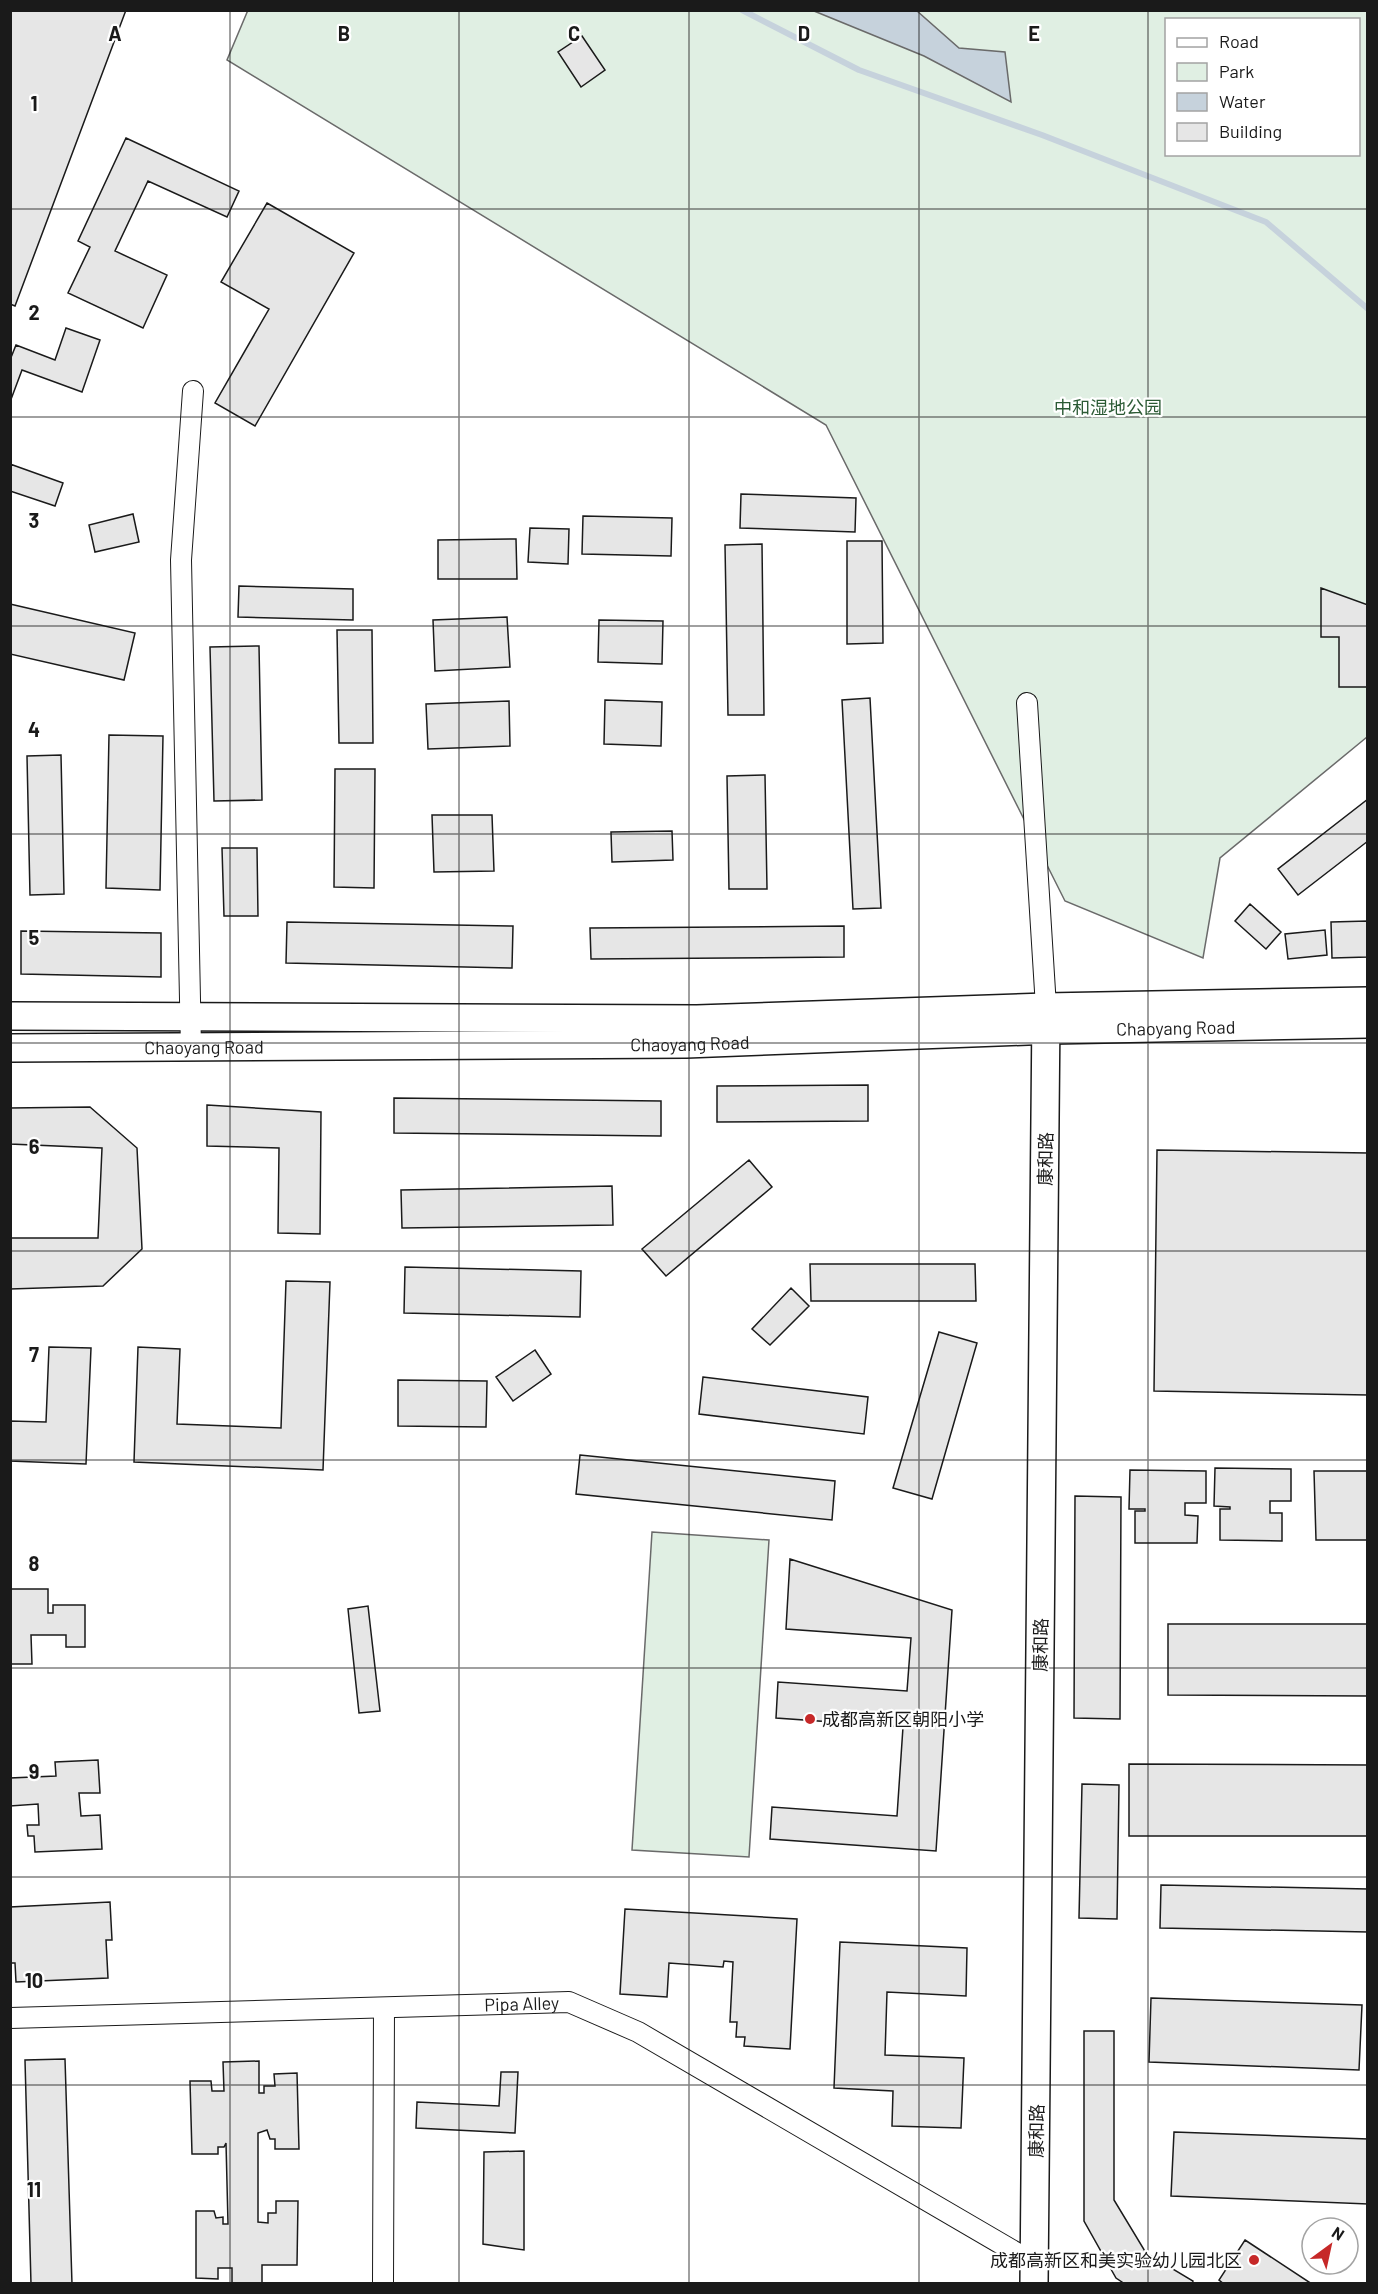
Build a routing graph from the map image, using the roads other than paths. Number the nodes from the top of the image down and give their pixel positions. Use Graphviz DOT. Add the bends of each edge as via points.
graph roads {
  1 [pos="193,391"];
  2 [pos="1027,703"];
  3 [pos="1368,1001"];
  4 [pos="191,1015"];
  5 [pos="10,1016"];
  6 [pos="1046,1019"];
  7 [pos="1368,1024"];
  8 [pos="10,1048"];
  9 [pos="191,1048"];
  10 [pos="384,2008"];
  11 [pos="10,2018"];
  12 [pos="1034,2273"];
  13 [pos="383,2283"];
  1 -- 4 [label="street" via="181,560"];
  2 -- 6 [label="street"];
  3 -- 6 [label="main road, Chaoyang Road"];
  4 -- 5 [label="main road, Chaoyang Road"];
  4 -- 6 [label="main road, Chaoyang Road"];
  4 -- 9 [label="street"];
  6 -- 7 [label="main road, Chaoyang Road"];
  6 -- 9 [label="main road, Chaoyang Road" via="686,1044"];
  6 -- 12 [label="main road, 康和路"];
  8 -- 9 [label="main road, Chaoyang Road"];
  10 -- 11 [label="street, Pipa Alley"];
  10 -- 12 [label="street, Pipa Alley" via="569,2002 638,2032"];
  10 -- 13 [label="street"];
}
